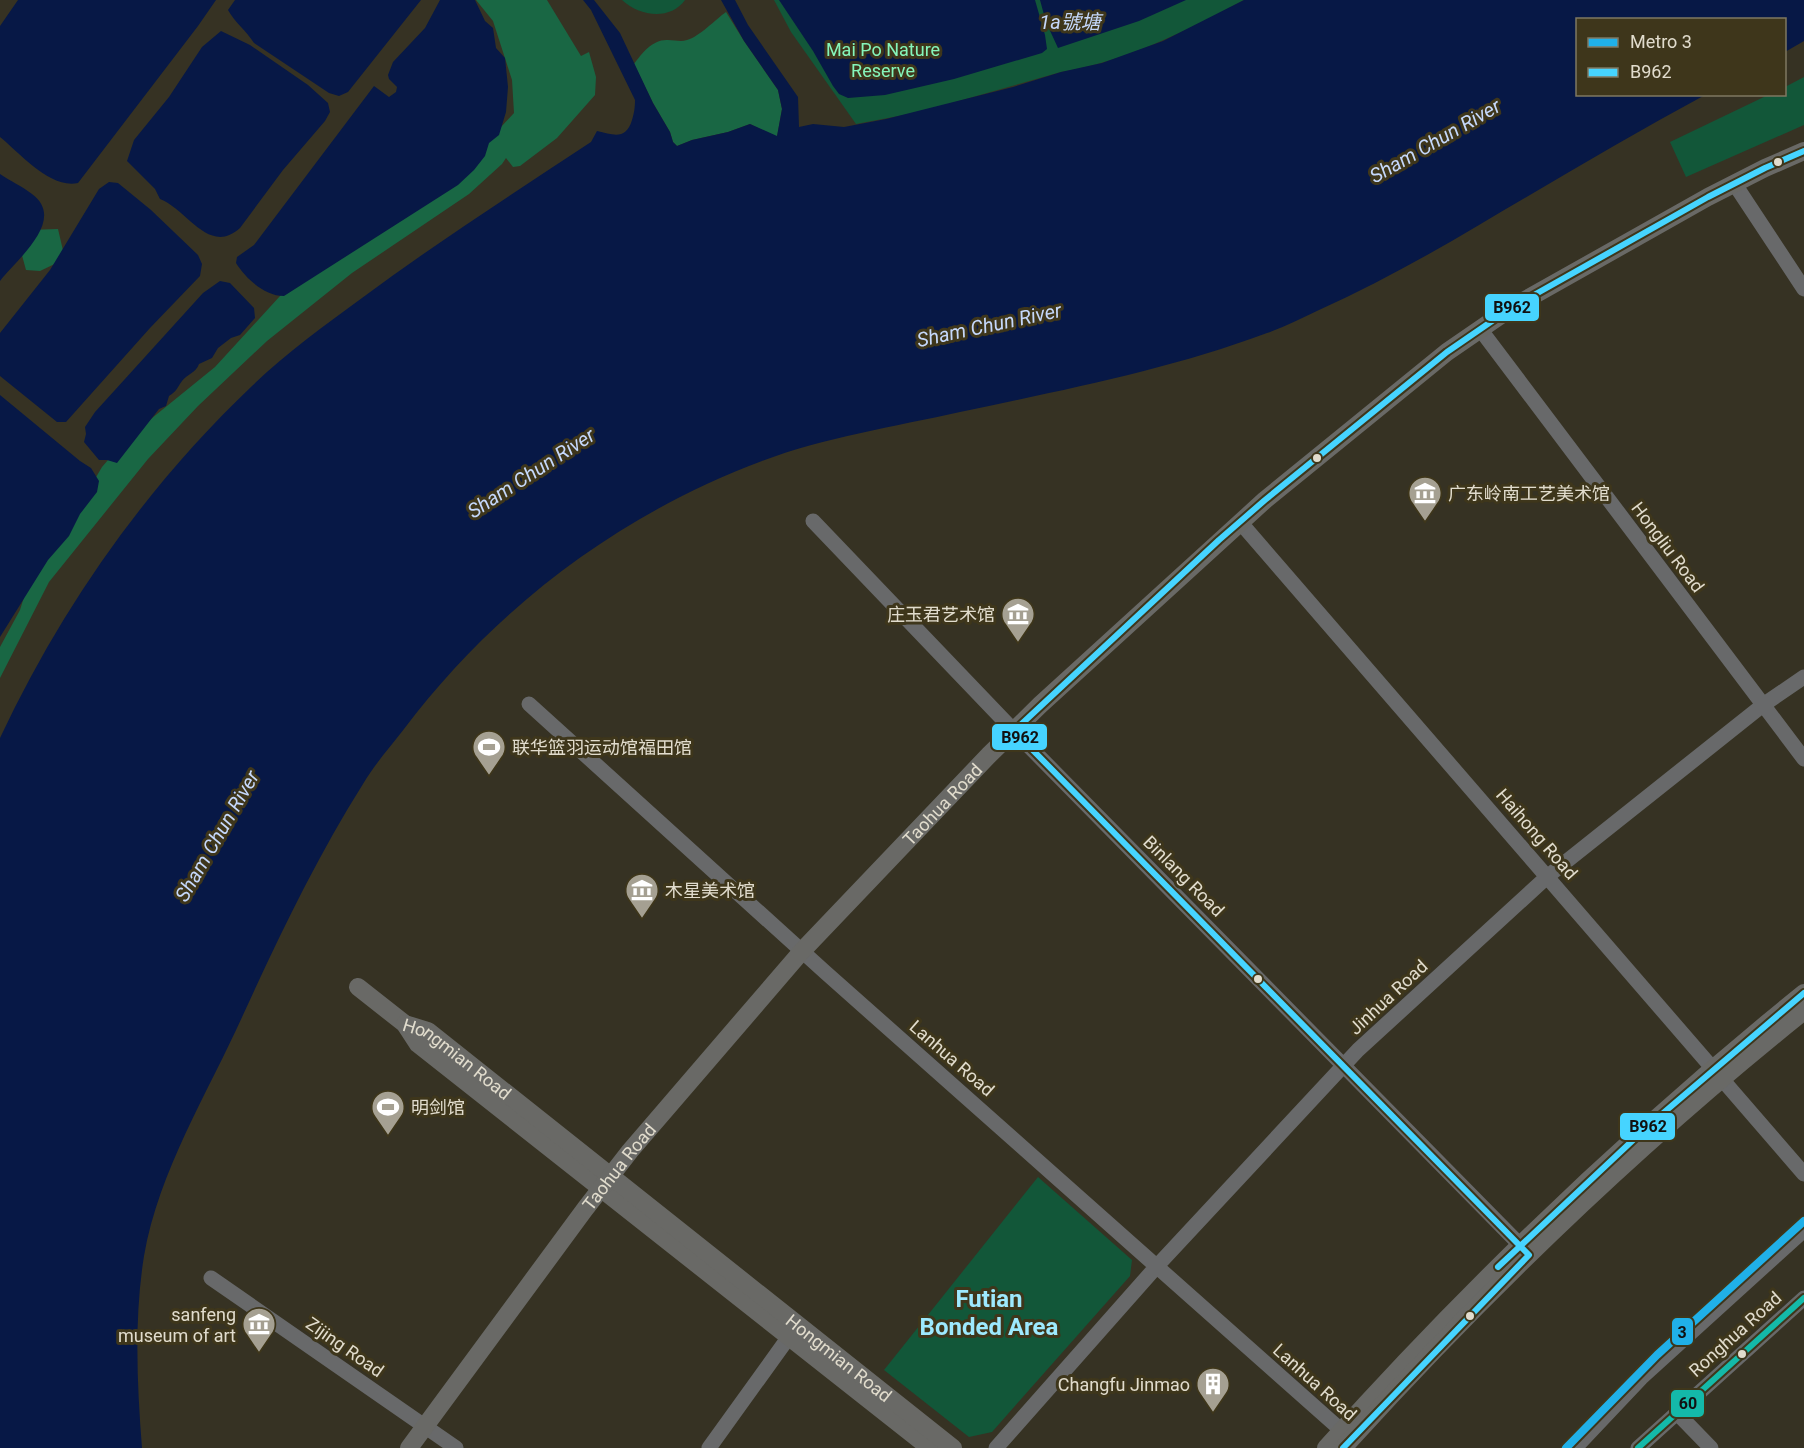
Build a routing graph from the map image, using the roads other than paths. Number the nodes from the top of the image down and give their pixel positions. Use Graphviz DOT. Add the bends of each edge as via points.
graph roads {
  1 [pos="1804,151"];
  2 [pos="1734,183"];
  3 [pos="1804,289"];
  4 [pos="1480,329"];
  5 [pos="813,521"];
  6 [pos="1240,522"];
  7 [pos="1804,677"];
  8 [pos="529,704"];
  9 [pos="1763,705"];
  10 [pos="1014,731"];
  11 [pos="1804,759"];
  12 [pos="1548,876"];
  13 [pos="802,951"];
  14 [pos="358,987"];
  15 [pos="1804,993"];
  16 [pos="1804,1011"];
  17 [pos="1343,1066"];
  18 [pos="1717,1073"];
  19 [pos="1804,1174"];
  20 [pos="605,1182"];
  21 [pos="1804,1230"];
  22 [pos="1525,1250"];
  23 [pos="1157,1266"];
  24 [pos="211,1278"];
  25 [pos="1804,1298"];
  26 [pos="793,1331"];
  27 [pos="1677,1413"];
  28 [pos="424,1426"];
  29 [pos="1345,1440"];
  30 [pos="409,1448"];
  31 [pos="456,1448"];
  32 [pos="709,1448"];
  33 [pos="930,1448"];
  34 [pos="953,1448"];
  35 [pos="996,1448"];
  36 [pos="1326,1448"];
  37 [pos="1575,1448"];
  38 [pos="1638,1448"];
  39 [pos="1711,1448"];
  1 -- 2 [label="main road, Taohua Road"];
  2 -- 3 [label="street"];
  2 -- 4 [label="main road, Taohua Road"];
  4 -- 6 [label="main road, Taohua Road"];
  4 -- 9 [label="street, Hongliu Road"];
  5 -- 10 [label="street, Binlang Road"];
  6 -- 10 [label="main road, Taohua Road"];
  6 -- 12 [label="street, Haihong Road"];
  7 -- 9 [label="street, Jinhua Road"];
  8 -- 13 [label="street, Lanhua Road"];
  9 -- 11 [label="street, Hongliu Road"];
  9 -- 12 [label="street, Jinhua Road"];
  10 -- 13 [label="main road, Taohua Road"];
  10 -- 17 [label="street, Binlang Road"];
  12 -- 17 [label="street, Jinhua Road"];
  12 -- 18 [label="street, Haihong Road"];
  13 -- 20 [label="main road, Taohua Road"];
  13 -- 23 [label="street, Lanhua Road"];
  14 -- 20 [label="main road, Hongmian Road" via="405,1024 418,1044"];
  15 -- 18 [label="main road"];
  16 -- 18 [label="main road"];
  17 -- 22 [label="street, Binlang Road"];
  17 -- 23 [label="street, Jinhua Road"];
  18 -- 19 [label="street, Haihong Road"];
  18 -- 22 [label="main road"];
  20 -- 26 [label="main road, Hongmian Road"];
  20 -- 28 [label="main road, Taohua Road"];
  21 -- 37 [label="street" via="1641,1378"];
  22 -- 29 [label="main road"];
  23 -- 29 [label="street, Lanhua Road"];
  23 -- 35 [label="street, Jinhua Road"];
  24 -- 28 [label="street, Zijing Road"];
  25 -- 27 [label="street, Ronghua Road"];
  26 -- 32 [label="street"];
  26 -- 33 [label="main road, Hongmian Road"];
  26 -- 34 [label="main road, Hongmian Road"];
  27 -- 38 [label="street, Ronghua Road"];
  27 -- 39 [label="street"];
  28 -- 30 [label="main road, Taohua Road"];
  28 -- 31 [label="street, Zijing Road"];
  29 -- 36 [label="main road"];
}
